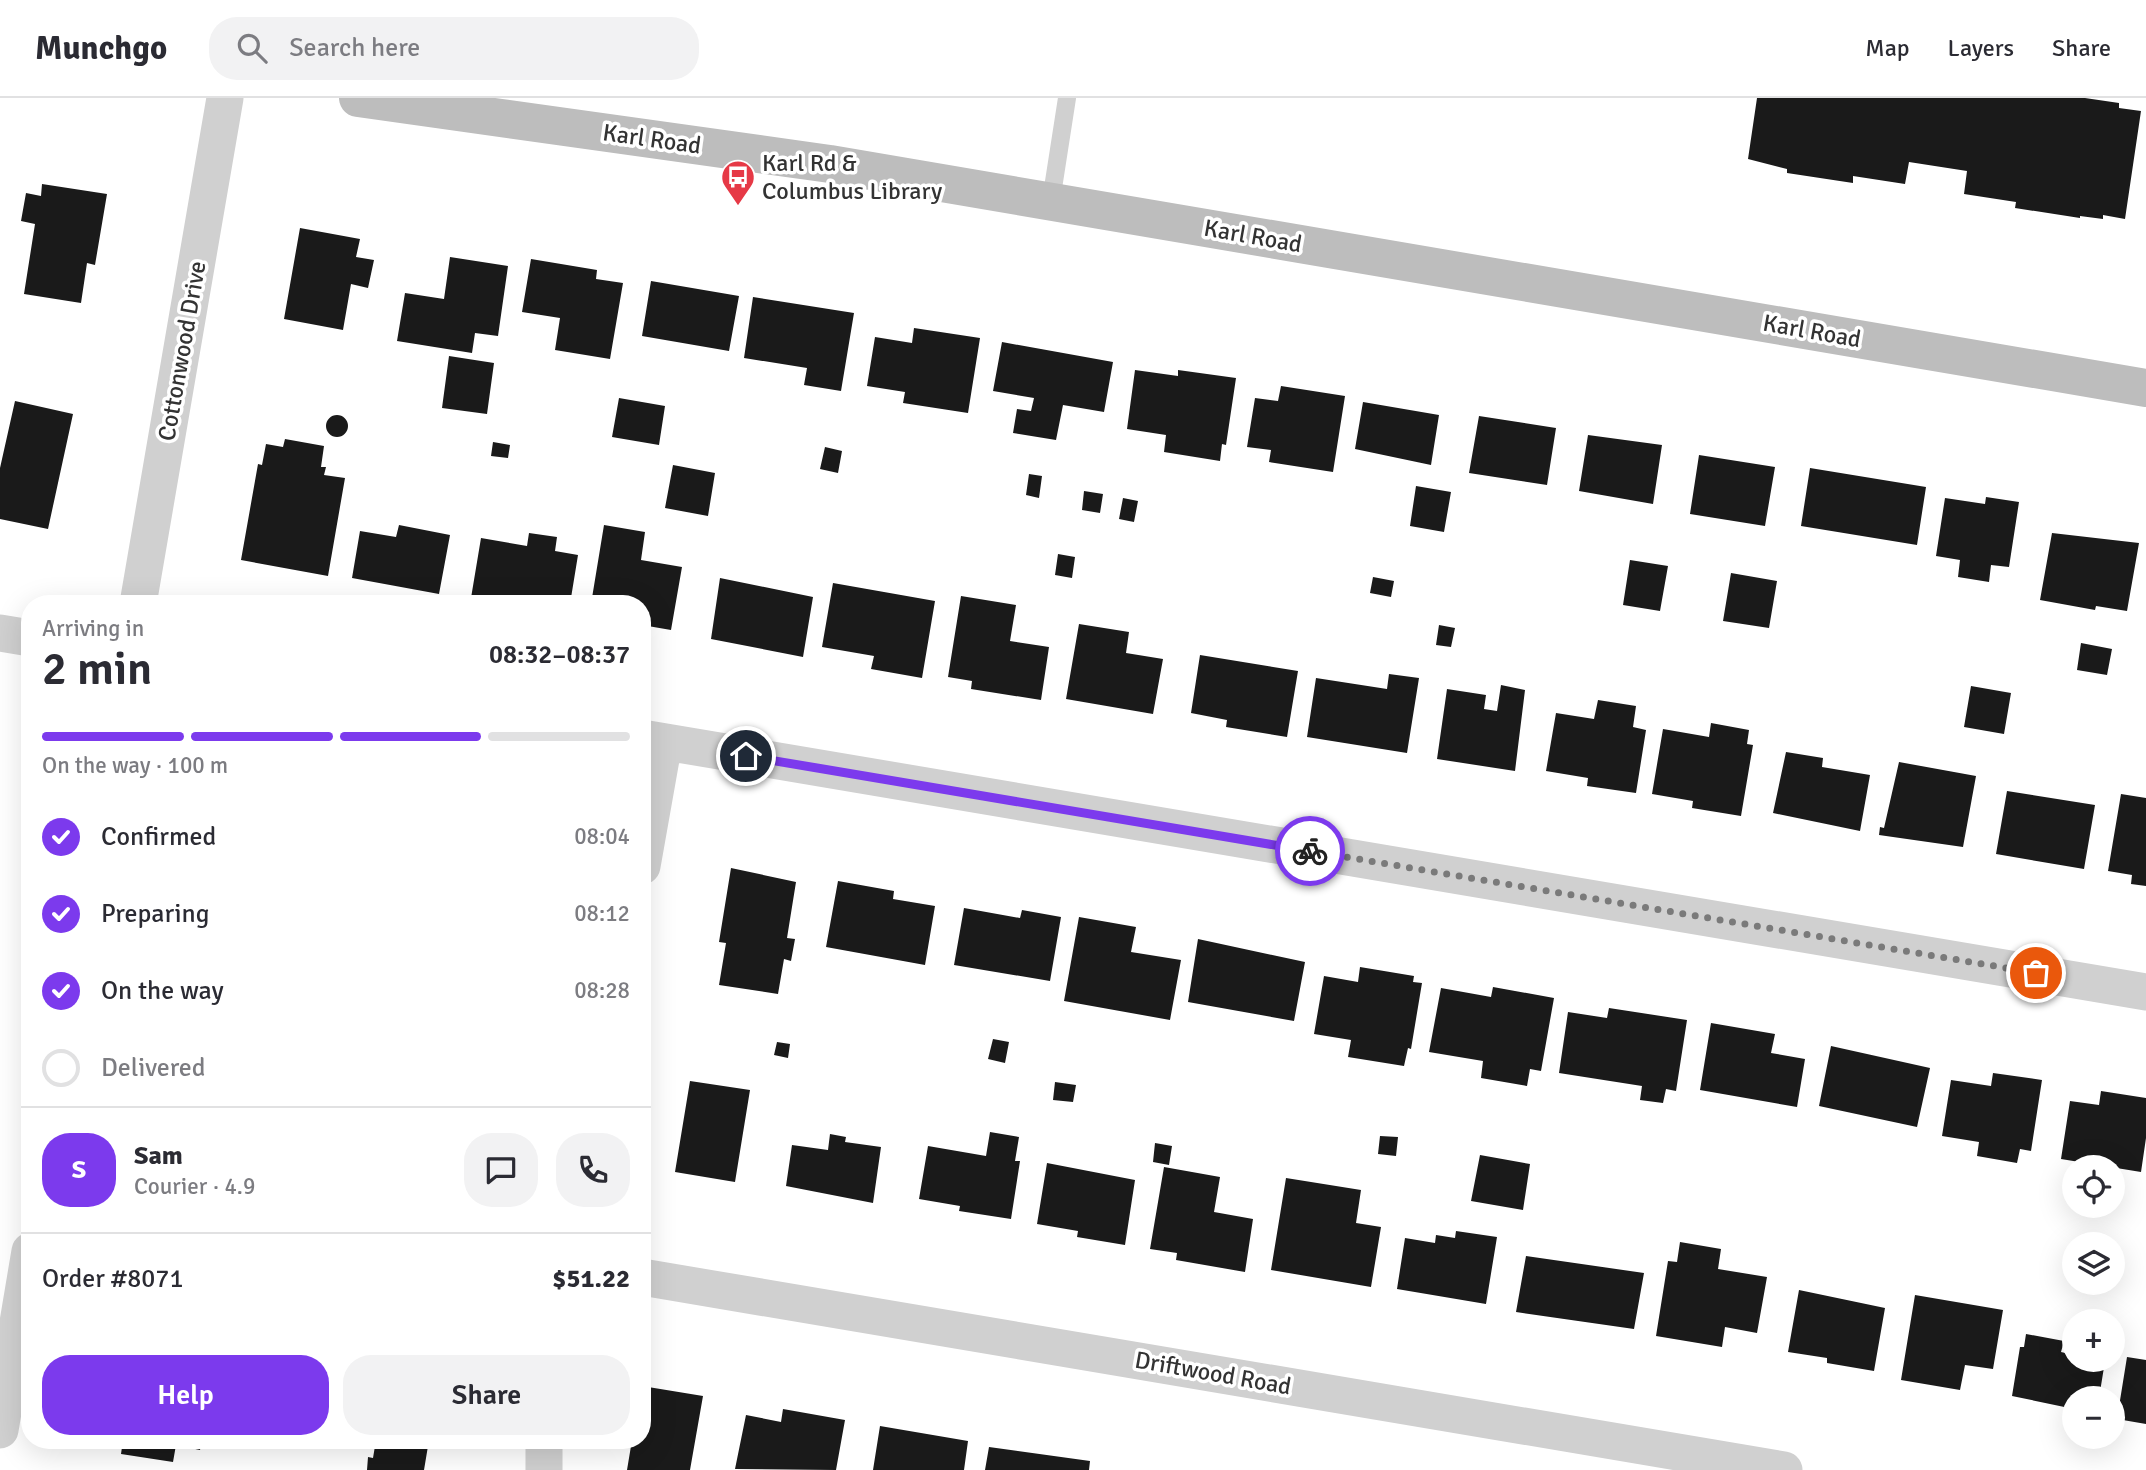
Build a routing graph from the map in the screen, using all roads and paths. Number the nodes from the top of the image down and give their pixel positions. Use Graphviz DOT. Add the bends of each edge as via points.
graph roads {
  1 [pos="225,98"];
  2 [pos="358,98"];
  3 [pos="1067,98"];
  4 [pos="1051,201"];
  5 [pos="2146,388"];
  6 [pos="140,595"];
  7 [pos="0,633"];
  8 [pos="21,636"];
  9 [pos="653,740"];
  10 [pos="651,763"];
  11 [pos="2146,992"];
  12 [pos="651,1279"];
  13 [pos="21,1305"];
  14 [pos="0,1430"];
  15 [pos="544,1449"];
  16 [pos="544,1470"];
  17 [pos="1784,1470"];
  1 -- 6 [label="street, Cottonwood Drive"];
  2 -- 4 [label="main road, Karl Road" via="830,164"];
  3 -- 4 [label="lane"];
  4 -- 5 [label="main road, Karl Road"];
  7 -- 8 [label="street"];
  9 -- 10 [label="street"];
  9 -- 11 [label="street"];
  12 -- 17 [label="street, Driftwood Road"];
  13 -- 14 [label="street"];
  15 -- 16 [label="street"];
}
